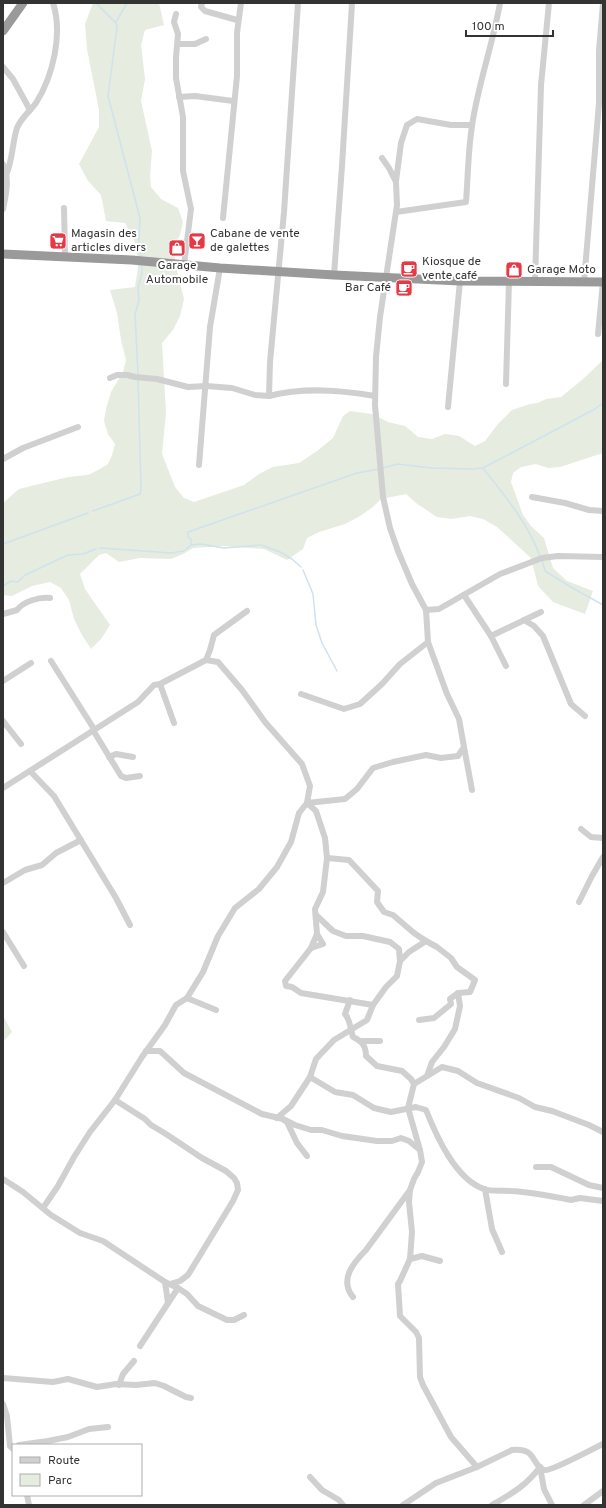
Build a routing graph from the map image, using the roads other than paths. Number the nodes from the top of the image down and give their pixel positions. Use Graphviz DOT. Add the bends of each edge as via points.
graph roads {
  1 [pos="24,3"];
  2 [pos="53,3"];
  3 [pos="202,3"];
  4 [pos="240,3"];
  5 [pos="298,3"];
  6 [pos="352,3"];
  7 [pos="500,3"];
  8 [pos="549,3"];
  9 [pos="603,3"];
  10 [pos="176,14"];
  11 [pos="238,20"];
  12 [pos="3,31"];
  13 [pos="206,39"];
  14 [pos="178,44"];
  15 [pos="3,66"];
  16 [pos="179,97"];
  17 [pos="233,101"];
  18 [pos="30,110"];
  19 [pos="472,125"];
  20 [pos="382,158"];
  21 [pos="3,164"];
  22 [pos="6,175"];
  23 [pos="396,182"];
  24 [pos="64,208"];
  25 [pos="3,209"];
  26 [pos="396,212"];
  27 [pos="223,218"];
  28 [pos="3,254"];
  29 [pos="65,256"];
  30 [pos="184,265"];
  31 [pos="220,268"];
  32 [pos="277,272"];
  33 [pos="334,275"];
  34 [pos="387,276"];
  35 [pos="460,281"];
  36 [pos="509,281"];
  37 [pos="535,281"];
  38 [pos="584,282"];
  39 [pos="603,282"];
  40 [pos="598,334"];
  41 [pos="110,378"];
  42 [pos="506,384"];
  43 [pos="206,386"];
  44 [pos="269,396"];
  45 [pos="375,396"];
  46 [pos="448,407"];
  47 [pos="78,427"];
  48 [pos="3,459"];
  49 [pos="199,465"];
  50 [pos="532,497"];
  51 [pos="603,511"];
  52 [pos="603,557"];
  53 [pos="464,595"];
  54 [pos="50,598"];
  55 [pos="426,610"];
  56 [pos="247,611"];
  57 [pos="541,612"];
  58 [pos="3,614"];
  59 [pos="524,620"];
  60 [pos="492,636"];
  61 [pos="428,642"];
  62 [pos="206,660"];
  63 [pos="51,661"];
  64 [pos="31,663"];
  65 [pos="506,666"];
  66 [pos="3,681"];
  67 [pos="160,684"];
  68 [pos="301,694"];
  69 [pos="585,716"];
  70 [pos="3,721"];
  71 [pos="174,723"];
  72 [pos="94,730"];
  73 [pos="21,744"];
  74 [pos="464,747"];
  75 [pos="110,757"];
  76 [pos="133,757"];
  77 [pos="30,771"];
  78 [pos="140,776"];
  79 [pos="3,788"];
  80 [pos="472,790"];
  81 [pos="307,804"];
  82 [pos="581,829"];
  83 [pos="603,838"];
  84 [pos="81,840"];
  85 [pos="603,857"];
  86 [pos="327,858"];
  87 [pos="3,883"];
  88 [pos="579,902"];
  89 [pos="316,915"];
  90 [pos="130,925"];
  91 [pos="3,932"];
  92 [pos="317,934"];
  93 [pos="426,941"];
  94 [pos="311,948"];
  95 [pos="400,961"];
  96 [pos="24,966"];
  97 [pos="458,993"];
  98 [pos="187,998"];
  99 [pos="350,1000"];
  100 [pos="451,1004"];
  101 [pos="373,1005"];
  102 [pos="460,1006"];
  103 [pos="216,1010"];
  104 [pos="418,1020"];
  105 [pos="351,1030"];
  106 [pos="156,1037"];
  107 [pos="361,1041"];
  108 [pos="380,1041"];
  109 [pos="146,1051"];
  110 [pos="160,1051"];
  111 [pos="438,1054"];
  112 [pos="442,1067"];
  113 [pos="427,1076"];
  114 [pos="310,1077"];
  115 [pos="414,1084"];
  116 [pos="115,1100"];
  117 [pos="408,1108"];
  118 [pos="280,1118"];
  119 [pos="603,1132"];
  120 [pos="420,1150"];
  121 [pos="307,1156"];
  122 [pos="536,1166"];
  123 [pos="3,1179"];
  124 [pos="603,1188"];
  125 [pos="485,1189"];
  126 [pos="410,1190"];
  127 [pos="603,1201"];
  128 [pos="43,1208"];
  129 [pos="502,1252"];
  130 [pos="410,1259"];
  131 [pos="440,1261"];
  132 [pos="168,1283"];
  133 [pos="178,1288"];
  134 [pos="353,1298"];
  135 [pos="168,1303"];
  136 [pos="244,1315"];
  137 [pos="140,1346"];
  138 [pos="134,1361"];
  139 [pos="3,1378"];
  140 [pos="119,1385"];
  141 [pos="191,1398"];
  142 [pos="3,1404"];
  143 [pos="108,1427"];
  144 [pos="26,1444"];
  145 [pos="603,1444"];
  146 [pos="12,1447"];
  147 [pos="3,1448"];
  148 [pos="477,1467"];
  149 [pos="540,1467"];
  150 [pos="310,1477"];
  151 [pos="603,1491"];
  152 [pos="343,1505"];
  153 [pos="403,1505"];
  154 [pos="492,1505"];
  155 [pos="552,1505"];
  156 [pos="584,1505"];
  1 -- 12 [label="highway"];
  2 -- 18 [label="street" via="57,19 57,42 47,80"];
  3 -- 11 [label="street" via="201,7 205,11"];
  4 -- 11 [label="street"];
  5 -- 32 [label="street" via="284,212"];
  6 -- 33 [label="street"];
  7 -- 19 [label="street"];
  8 -- 37 [label="street" via="541,85"];
  9 -- 38 [label="street" via="600,103"];
  10 -- 14 [label="street" via="174,22"];
  11 -- 17 [label="street" via="237,76"];
  13 -- 14 [label="street" via="195,44"];
  14 -- 16 [label="street" via="176,78"];
  15 -- 18 [label="street"];
  16 -- 17 [label="street" via="195,96"];
  16 -- 30 [label="street" via="183,117 183,171 191,209"];
  17 -- 27 [label="street"];
  18 -- 22 [label="street" via="18,126"];
  19 -- 23 [label="street" via="451,125 418,119 407,125 397,162"];
  19 -- 26 [label="street" via="466,202"];
  20 -- 23 [label="street"];
  21 -- 22 [label="street"];
  22 -- 25 [label="street" via="7,188"];
  23 -- 26 [label="street"];
  24 -- 29 [label="street"];
  26 -- 34 [label="street"];
  28 -- 29 [label="highway"];
  29 -- 30 [label="highway"];
  30 -- 31 [label="highway"];
  31 -- 32 [label="highway"];
  31 -- 43 [label="street" via="210,327"];
  32 -- 33 [label="highway"];
  32 -- 44 [label="street"];
  33 -- 34 [label="highway"];
  34 -- 35 [label="highway"];
  34 -- 45 [label="street" via="376,357"];
  35 -- 36 [label="highway"];
  35 -- 46 [label="street"];
  36 -- 37 [label="highway"];
  36 -- 42 [label="street"];
  37 -- 38 [label="highway"];
  38 -- 39 [label="highway"];
  39 -- 40 [label="street"];
  41 -- 43 [label="street" via="127,375 188,387"];
  43 -- 44 [label="street" via="232,388"];
  43 -- 49 [label="street"];
  44 -- 45 [label="street" via="287,391 314,390"];
  45 -- 55 [label="street" via="380,473 390,528 412,584"];
  47 -- 48 [label="street" via="22,448"];
  50 -- 51 [label="street"];
  52 -- 53 [label="street" via="542,558 500,574"];
  53 -- 55 [label="street" via="439,609"];
  53 -- 60 [label="street"];
  54 -- 58 [label="street" via="41,597 20,606 17,610"];
  55 -- 61 [label="street"];
  56 -- 62 [label="street" via="214,635"];
  57 -- 59 [label="street"];
  59 -- 60 [label="street"];
  59 -- 69 [label="street" via="543,636 571,704"];
  60 -- 65 [label="street"];
  61 -- 68 [label="street" via="400,664 360,704 344,709"];
  61 -- 74 [label="street" via="459,719"];
  62 -- 67 [label="street"];
  62 -- 81 [label="street" via="218,662 242,690 264,722 302,764 310,786"];
  63 -- 72 [label="street"];
  64 -- 66 [label="street"];
  67 -- 71 [label="street"];
  67 -- 72 [label="street" via="154,685 138,702"];
  70 -- 73 [label="street"];
  72 -- 75 [label="street"];
  72 -- 77 [label="street"];
  74 -- 80 [label="street"];
  74 -- 81 [label="street" via="458,756 441,758 426,755 373,768 357,789 345,799"];
  75 -- 76 [label="street" via="116,754"];
  75 -- 78 [label="street" via="121,776"];
  77 -- 79 [label="street"];
  77 -- 84 [label="street" via="54,796"];
  81 -- 86 [label="street" via="316,810 325,838"];
  81 -- 98 [label="street" via="299,814 290,842 277,867 259,889 235,908"];
  82 -- 83 [label="street" via="591,837"];
  84 -- 87 [label="street" via="56,853 42,865 25,870"];
  84 -- 90 [label="street"];
  85 -- 88 [label="street"];
  86 -- 89 [label="street" via="323,892 315,909"];
  86 -- 93 [label="street" via="349,860 378,891 377,902 384,912 393,915"];
  89 -- 92 [label="street"];
  89 -- 95 [label="street" via="333,931 346,936 363,936 390,942 399,949"];
  91 -- 96 [label="street"];
  92 -- 94 [label="street"];
  92 -- 94 [label="street" via="323,944"];
  93 -- 95 [label="street"];
  93 -- 97 [label="street" via="437,946 457,967 475,980 470,992"];
  94 -- 99 [label="street" via="285,981 286,986 301,993"];
  95 -- 101 [label="street" via="397,976"];
  97 -- 100 [label="street" via="450,999"];
  97 -- 102 [label="street"];
  98 -- 103 [label="street"];
  98 -- 106 [label="street" via="176,1005"];
  99 -- 101 [label="street"];
  99 -- 105 [label="street" via="345,1014 350,1019"];
  100 -- 102 [label="street"];
  100 -- 104 [label="street" via="434,1018"];
  101 -- 105 [label="street" via="367,1020"];
  102 -- 111 [label="street" via="455,1029"];
  105 -- 107 [label="street" via="353,1037"];
  105 -- 114 [label="street" via="334,1040 316,1059"];
  106 -- 109 [label="street"];
  106 -- 110 [label="street"];
  107 -- 108 [label="street"];
  107 -- 115 [label="street" via="366,1049 366,1056 378,1066 402,1071"];
  109 -- 110 [label="street"];
  109 -- 116 [label="street"];
  110 -- 118 [label="street" via="184,1073 262,1114"];
  111 -- 112 [label="street"];
  111 -- 113 [label="street"];
  112 -- 113 [label="street"];
  112 -- 119 [label="street" via="458,1071 477,1083"];
  113 -- 115 [label="street"];
  114 -- 117 [label="street" via="335,1092 353,1095 374,1108 391,1112"];
  114 -- 118 [label="street"];
  115 -- 117 [label="street"];
  116 -- 128 [label="street" via="74,1156"];
  116 -- 132 [label="street" via="226,1171 237,1183 238,1190 233,1200 188,1275 180,1281"];
  117 -- 120 [label="street"];
  117 -- 125 [label="street" via="426,1110 434,1132 457,1167 470,1181"];
  118 -- 120 [label="street" via="311,1130 322,1130 342,1136 378,1141 401,1138"];
  118 -- 121 [label="street" via="287,1122 297,1143"];
  120 -- 126 [label="street" via="422,1162"];
  122 -- 124 [label="street" via="551,1167 590,1185"];
  123 -- 128 [label="street"];
  125 -- 127 [label="street" via="571,1200 580,1198"];
  125 -- 129 [label="street" via="492,1229"];
  126 -- 130 [label="street"];
  126 -- 134 [label="street" via="348,1275 347,1290"];
  128 -- 132 [label="street" via="80,1233 103,1241"];
  130 -- 131 [label="street" via="422,1256"];
  130 -- 148 [label="street" via="398,1284 400,1316 419,1338 420,1377 423,1385 451,1437"];
  132 -- 133 [label="street"];
  132 -- 135 [label="street"];
  133 -- 135 [label="street"];
  133 -- 136 [label="street" via="198,1306 227,1320"];
  135 -- 137 [label="street"];
  138 -- 140 [label="street" via="123,1374"];
  139 -- 140 [label="street" via="53,1382 68,1379 97,1387"];
  140 -- 141 [label="street" via="155,1383"];
  142 -- 146 [label="street"];
  143 -- 144 [label="street"];
  145 -- 149 [label="street" via="550,1470"];
  146 -- 147 [label="street"];
  148 -- 149 [label="street" via="512,1450 518,1450 529,1452"];
  148 -- 153 [label="street" via="436,1483"];
  149 -- 154 [label="street" via="531,1480"];
  149 -- 155 [label="street" via="544,1489"];
  150 -- 152 [label="street" via="322,1490"];
  151 -- 156 [label="street"];
}
